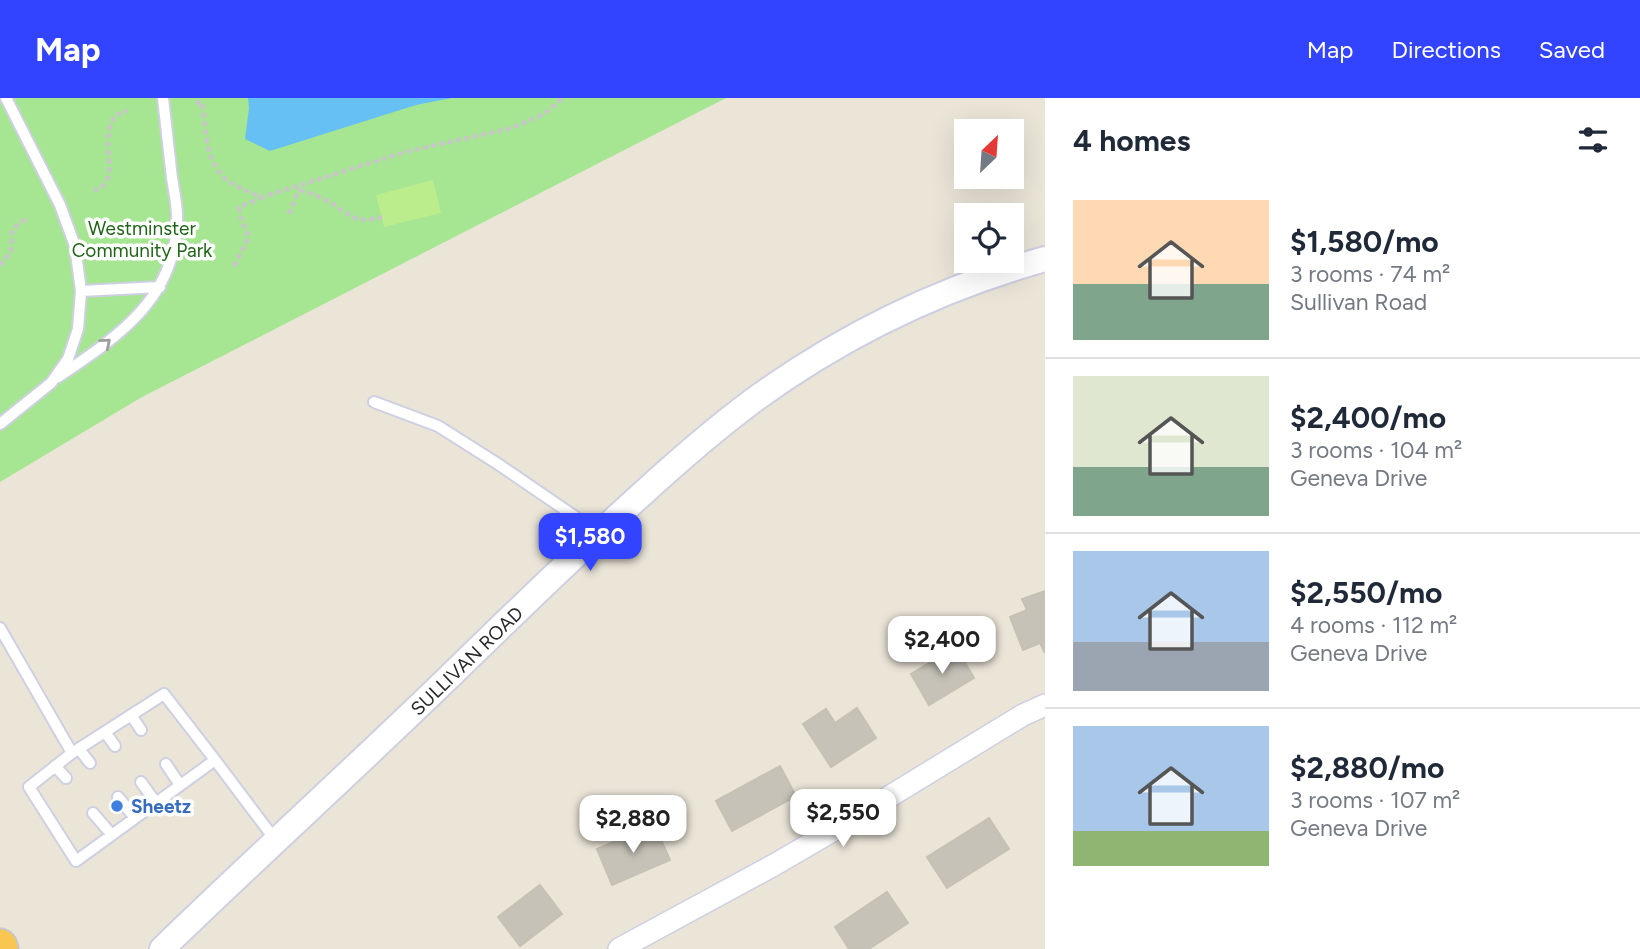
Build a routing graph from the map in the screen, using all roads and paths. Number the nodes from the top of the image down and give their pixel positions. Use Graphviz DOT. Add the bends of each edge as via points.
graph roads {
  1 [pos="6,98"];
  2 [pos="163,98"];
  3 [pos="563,98"];
  4 [pos="200,101"];
  5 [pos="128,111"];
  6 [pos="299,188"];
  7 [pos="94,191"];
  8 [pos="262,197"];
  9 [pos="289,214"];
  10 [pos="29,218"];
  11 [pos="382,218"];
  12 [pos="1045,259"];
  13 [pos="0,265"];
  14 [pos="233,266"];
  15 [pos="160,287"];
  16 [pos="81,290"];
  17 [pos="51,383"];
  18 [pos="374,402"];
  19 [pos="0,424"];
  20 [pos="599,533"];
  21 [pos="0,628"];
  22 [pos="1045,705"];
  23 [pos="131,715"];
  24 [pos="141,730"];
  25 [pos="105,732"];
  26 [pos="115,746"];
  27 [pos="75,751"];
  28 [pos="215,760"];
  29 [pos="90,763"];
  30 [pos="166,764"];
  31 [pos="55,766"];
  32 [pos="66,778"];
  33 [pos="141,782"];
  34 [pos="180,785"];
  35 [pos="118,797"];
  36 [pos="156,803"];
  37 [pos="93,813"];
  38 [pos="135,818"];
  39 [pos="112,835"];
  40 [pos="276,842"];
  41 [pos="175,945"];
  42 [pos="619,949"];
  1 -- 16 [label="lane" via="60,205 75,246"];
  2 -- 15 [label="lane" via="177,215 176,240"];
  3 -- 6 [label="path" via="544,114 512,128 445,140"];
  4 -- 8 [label="path" via="215,166 233,184"];
  5 -- 7 [label="path" via="118,113 112,121 107,180"];
  6 -- 8 [label="path"];
  6 -- 9 [label="path"];
  6 -- 11 [label="path" via="359,219"];
  8 -- 14 [label="path" via="239,207 249,237"];
  10 -- 13 [label="path" via="12,230 11,252"];
  12 -- 20 [label="street, SULLIVAN ROAD" via="935,296 838,345 716,429"];
  15 -- 16 [label="lane"];
  17 -- 15 [label="lane, one-way" via="121,331"];
  16 -- 17 [label="lane" via="74,343"];
  17 -- 19 [label="lane"];
  18 -- 20 [label="lane" via="438,426"];
  20 -- 40 [label="street, SULLIVAN ROAD"];
  21 -- 27 [label="lane"];
  22 -- 42 [label="street" via="774,865"];
  23 -- 24 [label="lane"];
  23 -- 25 [label="lane"];
  23 -- 28 [label="lane" via="164,694"];
  25 -- 26 [label="lane"];
  25 -- 27 [label="lane"];
  27 -- 29 [label="lane"];
  27 -- 31 [label="lane"];
  28 -- 34 [label="lane"];
  28 -- 40 [label="lane"];
  30 -- 34 [label="lane"];
  31 -- 32 [label="lane"];
  31 -- 39 [label="lane" via="29,787 76,861"];
  33 -- 36 [label="lane"];
  34 -- 36 [label="lane"];
  35 -- 38 [label="lane"];
  36 -- 38 [label="lane"];
  37 -- 39 [label="lane"];
  38 -- 39 [label="lane"];
  40 -- 41 [label="street, SULLIVAN ROAD"];
}
